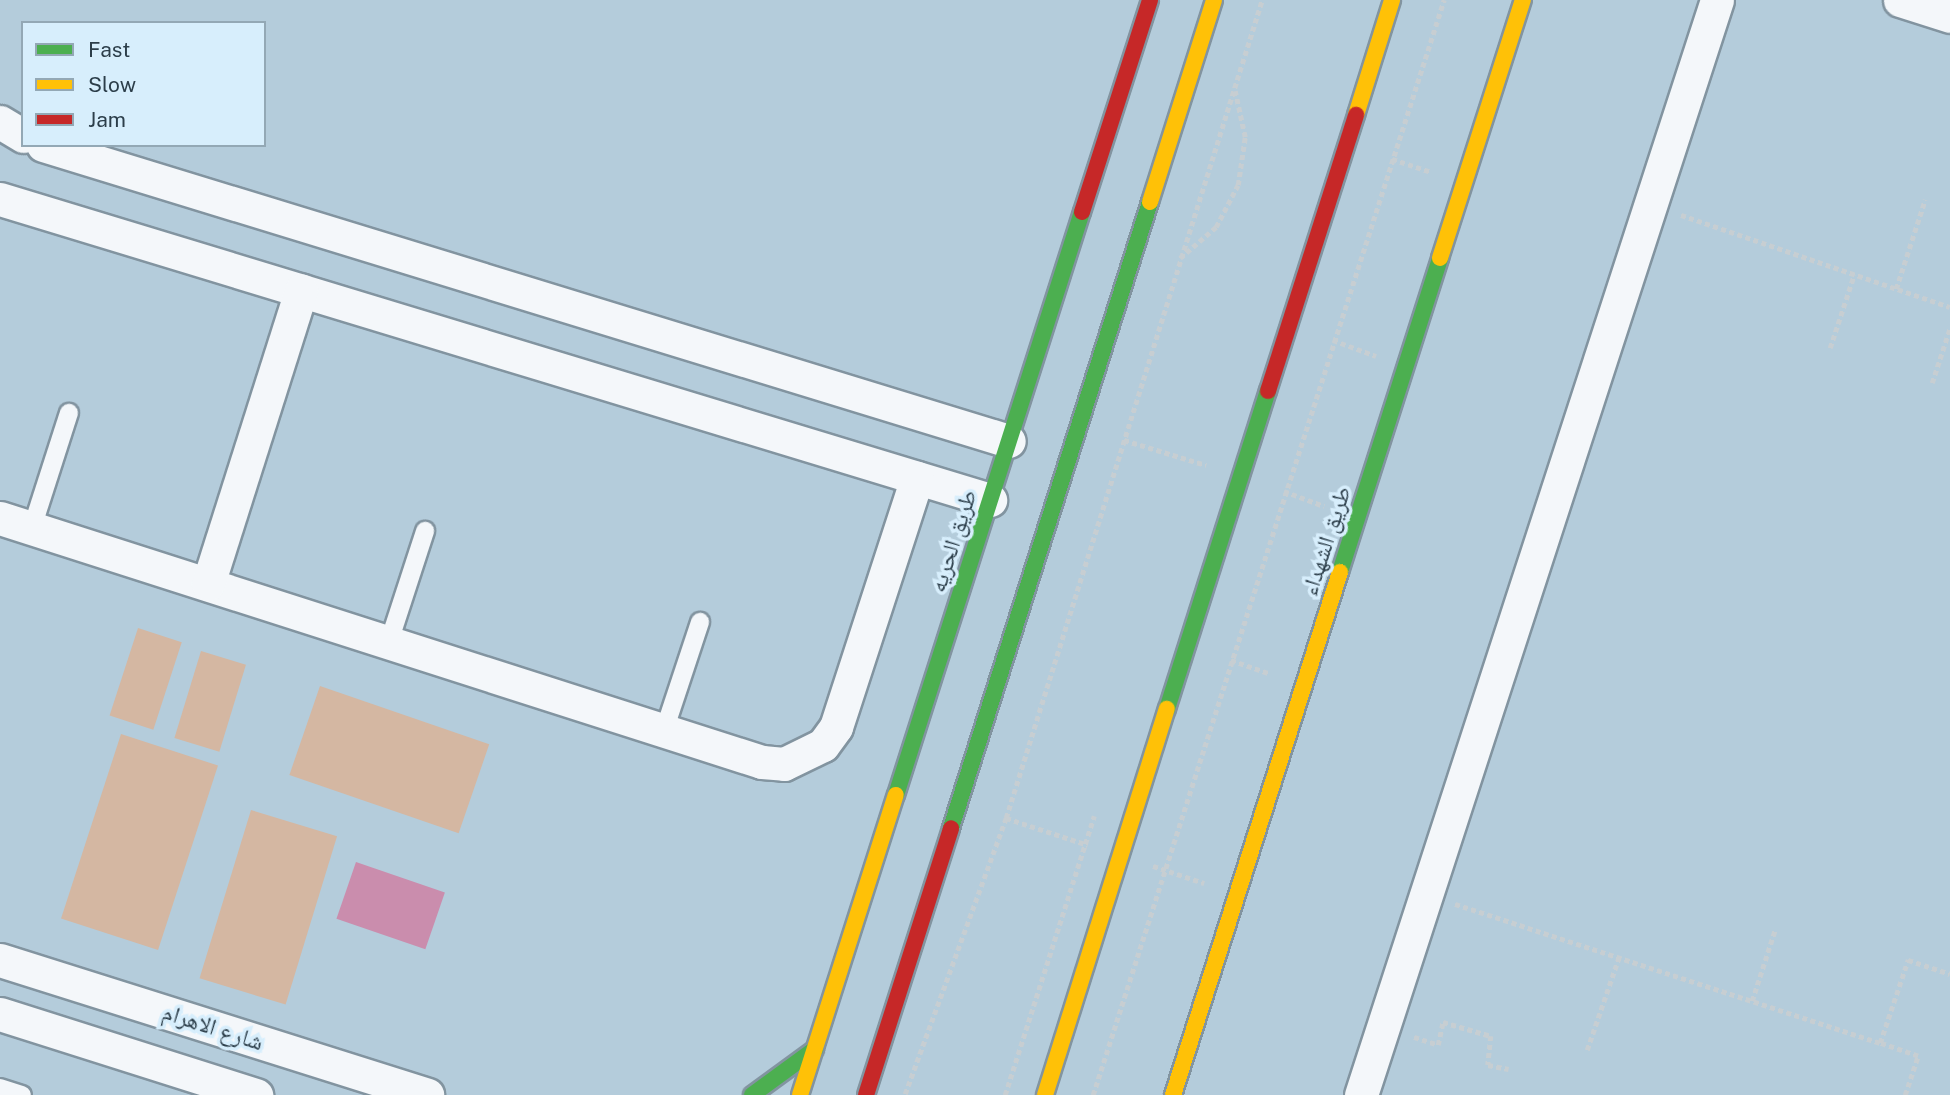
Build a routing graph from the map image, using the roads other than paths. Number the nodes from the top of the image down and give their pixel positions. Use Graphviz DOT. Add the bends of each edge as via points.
graph roads {
  1 [pos="1150,0"];
  2 [pos="1213,0"];
  3 [pos="1392,0"];
  4 [pos="1523,0"];
  5 [pos="1717,0"];
  6 [pos="1900,0"];
  7 [pos="1950,16"];
  8 [pos="1143,21"];
  9 [pos="1201,40"];
  10 [pos="0,122"];
  11 [pos="21,135"];
  12 [pos="50,147"];
  13 [pos="0,200"];
  14 [pos="301,290"];
  15 [pos="69,413"];
  16 [pos="1021,445"];
  17 [pos="917,478"];
  18 [pos="990,500"];
  19 [pos="0,517"];
  20 [pos="32,528"];
  21 [pos="425,531"];
  22 [pos="208,584"];
  23 [pos="700,622"];
  24 [pos="389,642"];
  25 [pos="664,731"];
  26 [pos="0,960"];
  27 [pos="0,1014"];
  28 [pos="815,1049"];
  29 [pos="0,1088"];
  30 [pos="22,1095"];
  31 [pos="256,1095"];
  32 [pos="427,1095"];
  33 [pos="752,1095"];
  34 [pos="800,1095"];
  35 [pos="866,1095"];
  36 [pos="1045,1095"];
  37 [pos="1173,1095"];
  38 [pos="1361,1095"];
  1 -- 8 [label="street, طريق الحريه"];
  2 -- 9 [label="street"];
  3 -- 36 [label="street"];
  4 -- 37 [label="street, طريق الشهداء"];
  5 -- 38 [label="street"];
  6 -- 7 [label="street"];
  8 -- 9 [label="street"];
  8 -- 16 [label="street, طريق الحريه"];
  9 -- 35 [label="street" via="1061,457"];
  10 -- 11 [label="street"];
  12 -- 16 [label="street"];
  13 -- 14 [label="street"];
  14 -- 17 [label="street"];
  14 -- 22 [label="street"];
  15 -- 20 [label="lane"];
  16 -- 18 [label="street, طريق الحريه"];
  17 -- 18 [label="street"];
  17 -- 25 [label="street" via="836,727 823,745 794,761 762,762"];
  18 -- 28 [label="street, طريق الحريه"];
  19 -- 20 [label="street"];
  20 -- 22 [label="street"];
  21 -- 24 [label="lane"];
  22 -- 24 [label="street"];
  23 -- 25 [label="lane"];
  24 -- 25 [label="street"];
  26 -- 32 [label="street, شارع الاهرام"];
  27 -- 31 [label="street"];
  28 -- 33 [label="street"];
  28 -- 34 [label="street, طريق الحريه"];
  29 -- 30 [label="lane"];
}
